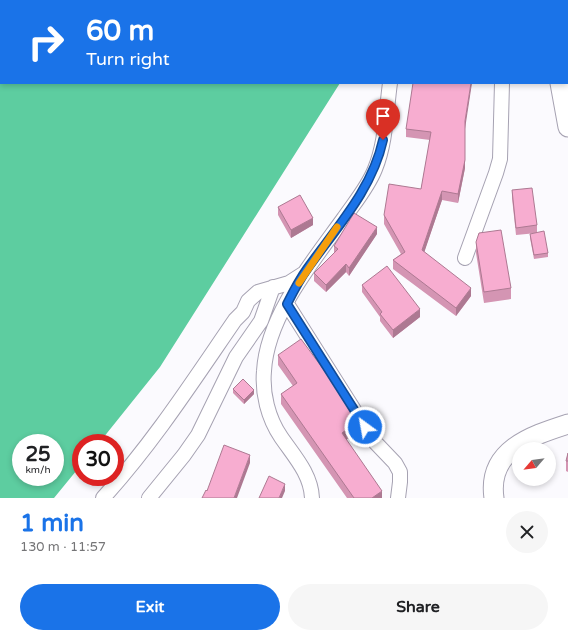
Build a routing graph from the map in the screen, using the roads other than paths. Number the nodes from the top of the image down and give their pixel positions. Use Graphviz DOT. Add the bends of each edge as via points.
graph roads {
  1 [pos="390,84"];
  2 [pos="502,84"];
  3 [pos="560,84"];
  4 [pos="568,127"];
  5 [pos="465,258"];
  6 [pos="306,271"];
  7 [pos="273,287"];
  8 [pos="287,304"];
  9 [pos="568,424"];
  10 [pos="103,498"];
  11 [pos="149,498"];
  12 [pos="312,498"];
  13 [pos="398,498"];
  14 [pos="494,498"];
  1 -- 6 [label="street" via="383,140 375,170"];
  2 -- 5 [label="street" via="500,159"];
  3 -- 4 [label="street"];
  6 -- 7 [label="street" via="289,283"];
  6 -- 8 [label="street"];
  7 -- 10 [label="street" via="258,292 248,301 243,312 158,431"];
  7 -- 11 [label="street" via="261,321 236,357 198,435"];
  8 -- 12 [label="street" via="271,331 268,343 264,372 265,398 280,436 308,479"];
  8 -- 13 [label="street" via="373,440 395,463 400,472"];
  9 -- 14 [label="street" via="545,432 505,454 495,470 492,488"];
}
